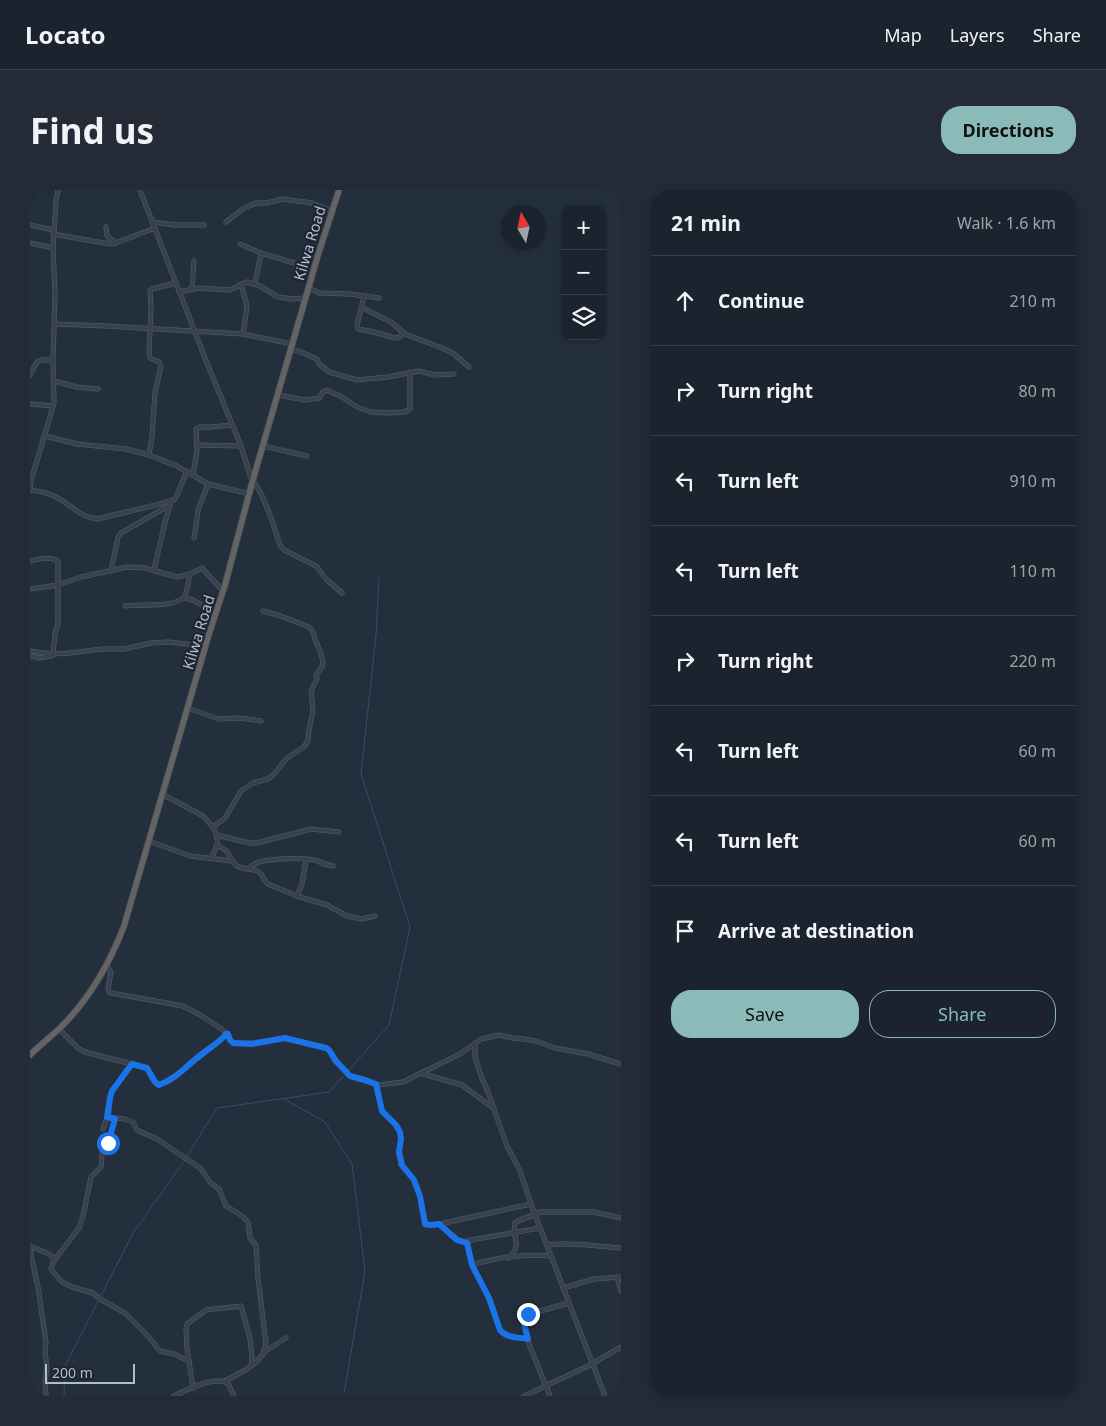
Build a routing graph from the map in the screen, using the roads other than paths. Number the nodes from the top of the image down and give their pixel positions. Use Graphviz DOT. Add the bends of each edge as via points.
graph roads {
  1 [pos="58,190"];
  2 [pos="140,190"];
  3 [pos="339,190"];
  4 [pos="332,211"];
  5 [pos="153,222"];
  6 [pos="226,222"];
  7 [pos="30,225"];
  8 [pos="204,225"];
  9 [pos="106,227"];
  10 [pos="155,228"];
  11 [pos="53,232"];
  12 [pos="30,243"];
  13 [pos="116,243"];
  14 [pos="240,244"];
  15 [pos="53,248"];
  16 [pos="262,253"];
  17 [pos="194,261"];
  18 [pos="313,272"];
  19 [pos="176,283"];
  20 [pos="241,284"];
  21 [pos="255,284"];
  22 [pos="308,288"];
  23 [pos="192,289"];
  24 [pos="179,292"];
  25 [pos="364,296"];
  26 [pos="306,298"];
  27 [pos="379,298"];
  28 [pos="362,307"];
  29 [pos="55,324"];
  30 [pos="150,329"];
  31 [pos="195,332"];
  32 [pos="403,332"];
  33 [pos="243,334"];
  34 [pos="291,347"];
  35 [pos="53,360"];
  36 [pos="30,361"];
  37 [pos="37,362"];
  38 [pos="469,367"];
  39 [pos="410,372"];
  40 [pos="454,374"];
  41 [pos="30,375"];
  42 [pos="54,381"];
  43 [pos="98,390"];
  44 [pos="278,395"];
  45 [pos="30,404"];
  46 [pos="53,406"];
  47 [pos="232,425"];
  48 [pos="45,436"];
  49 [pos="197,444"];
  50 [pos="241,446"];
  51 [pos="263,446"];
  52 [pos="149,455"];
  53 [pos="307,456"];
  54 [pos="186,472"];
  55 [pos="192,475"];
  56 [pos="31,481"];
  57 [pos="253,482"];
  58 [pos="208,484"];
  59 [pos="30,490"];
  60 [pos="250,494"];
  61 [pos="174,500"];
  62 [pos="170,505"];
  63 [pos="194,538"];
  64 [pos="30,561"];
  65 [pos="154,570"];
  66 [pos="111,571"];
  67 [pos="190,574"];
  68 [pos="58,585"];
  69 [pos="30,589"];
  70 [pos="223,591"];
  71 [pos="342,593"];
  72 [pos="184,598"];
  73 [pos="125,606"];
  74 [pos="216,611"];
  75 [pos="263,612"];
  76 [pos="205,646"];
  77 [pos="30,651"];
  78 [pos="52,654"];
  79 [pos="70,654"];
  80 [pos="30,656"];
  81 [pos="188,708"];
  82 [pos="261,720"];
  83 [pos="162,794"];
  84 [pos="214,827"];
  85 [pos="339,832"];
  86 [pos="216,835"];
  87 [pos="149,841"];
  88 [pos="217,844"];
  89 [pos="212,858"];
  90 [pos="306,860"];
  91 [pos="232,861"];
  92 [pos="333,866"];
  93 [pos="249,869"];
  94 [pos="297,896"];
  95 [pos="374,916"];
  96 [pos="107,966"];
  97 [pos="59,1029"];
  98 [pos="228,1034"];
  99 [pos="475,1044"];
  100 [pos="30,1055"];
  101 [pos="132,1064"];
  102 [pos="621,1064"];
  103 [pos="420,1073"];
  104 [pos="376,1084"];
  105 [pos="494,1109"];
  106 [pos="107,1117"];
  107 [pos="115,1119"];
  108 [pos="103,1129"];
  109 [pos="531,1204"];
  110 [pos="536,1216"];
  111 [pos="621,1218"];
  112 [pos="439,1224"];
  113 [pos="540,1228"];
  114 [pos="514,1232"];
  115 [pos="465,1241"];
  116 [pos="547,1244"];
  117 [pos="30,1246"];
  118 [pos="621,1248"];
  119 [pos="30,1250"];
  120 [pos="551,1256"];
  121 [pos="508,1258"];
  122 [pos="56,1259"];
  123 [pos="472,1265"];
  124 [pos="619,1277"];
  125 [pos="30,1278"];
  126 [pos="36,1278"];
  127 [pos="563,1288"];
  128 [pos="621,1291"];
  129 [pos="569,1303"];
  130 [pos="286,1338"];
  131 [pos="528,1339"];
  132 [pos="621,1347"];
  133 [pos="263,1354"];
  134 [pos="189,1360"];
  135 [pos="593,1362"];
  136 [pos="251,1366"];
  137 [pos="225,1381"];
  138 [pos="546,1385"];
  139 [pos="193,1388"];
  140 [pos="46,1396"];
  141 [pos="174,1396"];
  142 [pos="234,1396"];
  143 [pos="524,1396"];
  144 [pos="550,1396"];
  145 [pos="605,1396"];
  1 -- 11 [label="street"];
  2 -- 5 [label="street"];
  3 -- 4 [label="highway, Kilwa Road"];
  4 -- 6 [label="street" via="312,203 284,200 248,206"];
  4 -- 18 [label="highway, Kilwa Road"];
  5 -- 8 [label="street"];
  5 -- 10 [label="street"];
  7 -- 11 [label="street"];
  9 -- 13 [label="street" via="107,236"];
  10 -- 13 [label="street"];
  10 -- 19 [label="street"];
  11 -- 13 [label="street"];
  11 -- 15 [label="street"];
  12 -- 15 [label="street"];
  14 -- 16 [label="street"];
  15 -- 29 [label="street"];
  16 -- 18 [label="street" via="301,264"];
  16 -- 21 [label="street"];
  17 -- 23 [label="street"];
  18 -- 22 [label="highway, Kilwa Road"];
  19 -- 24 [label="street"];
  19 -- 30 [label="street" via="151,290"];
  20 -- 21 [label="street"];
  20 -- 23 [label="street" via="230,290"];
  20 -- 33 [label="street" via="247,306"];
  21 -- 26 [label="street" via="278,297"];
  22 -- 25 [label="street" via="319,293"];
  22 -- 26 [label="highway, Kilwa Road"];
  23 -- 24 [label="street"];
  24 -- 31 [label="street"];
  25 -- 27 [label="street"];
  25 -- 28 [label="street"];
  26 -- 34 [label="highway, Kilwa Road"];
  28 -- 32 [label="street"];
  28 -- 32 [label="street" via="358,330 395,338"];
  29 -- 30 [label="street"];
  29 -- 35 [label="street"];
  30 -- 31 [label="street"];
  30 -- 52 [label="street" via="150,358 161,366 154,393"];
  31 -- 33 [label="street"];
  31 -- 47 [label="street"];
  32 -- 38 [label="street" via="454,354"];
  33 -- 34 [label="street"];
  34 -- 39 [label="street" via="316,359 329,372 357,380"];
  34 -- 44 [label="highway, Kilwa Road"];
  35 -- 37 [label="street"];
  35 -- 42 [label="street"];
  36 -- 37 [label="street"];
  37 -- 41 [label="street"];
  39 -- 40 [label="street"];
  39 -- 44 [label="street" via="410,408 405,412 371,412 327,390 319,398 305,400"];
  42 -- 43 [label="street"];
  42 -- 46 [label="street"];
  44 -- 51 [label="highway, Kilwa Road"];
  45 -- 46 [label="street"];
  46 -- 48 [label="street"];
  47 -- 49 [label="street" via="200,426 196,429"];
  47 -- 50 [label="street"];
  48 -- 52 [label="street"];
  48 -- 56 [label="street"];
  49 -- 50 [label="street"];
  49 -- 55 [label="street"];
  50 -- 57 [label="street"];
  51 -- 53 [label="street"];
  51 -- 57 [label="highway, Kilwa Road"];
  52 -- 54 [label="street"];
  54 -- 55 [label="street"];
  54 -- 61 [label="street"];
  55 -- 58 [label="street"];
  56 -- 59 [label="street"];
  57 -- 60 [label="highway, Kilwa Road"];
  57 -- 71 [label="street" via="284,550 316,566"];
  58 -- 60 [label="street"];
  58 -- 63 [label="street" via="198,510"];
  59 -- 61 [label="street" via="52,495 92,519"];
  60 -- 70 [label="highway, Kilwa Road"];
  61 -- 62 [label="street"];
  62 -- 65 [label="street"];
  62 -- 66 [label="street" via="121,533"];
  64 -- 68 [label="street" via="46,558 58,561"];
  65 -- 66 [label="street" via="127,567"];
  65 -- 67 [label="street" via="177,578"];
  66 -- 68 [label="street"];
  67 -- 70 [label="street" via="204,569"];
  67 -- 72 [label="street"];
  68 -- 69 [label="street"];
  68 -- 78 [label="street" via="58,623"];
  70 -- 74 [label="highway, Kilwa Road"];
  72 -- 73 [label="street" via="166,604"];
  72 -- 74 [label="street"];
  74 -- 76 [label="highway, Kilwa Road"];
  75 -- 84 [label="street" via="278,614 309,627 322,654 323,664 311,691 313,710 308,741 268,779 241,791 225,818"];
  76 -- 79 [label="street" via="151,643"];
  76 -- 81 [label="highway, Kilwa Road"];
  77 -- 78 [label="street"];
  78 -- 79 [label="street"];
  79 -- 80 [label="street"];
  81 -- 82 [label="street" via="219,718"];
  81 -- 83 [label="highway, Kilwa Road"];
  83 -- 84 [label="street" via="203,816"];
  83 -- 87 [label="highway, Kilwa Road"];
  84 -- 86 [label="street"];
  85 -- 86 [label="street" via="311,829 257,843"];
  86 -- 88 [label="street"];
  87 -- 89 [label="street" via="190,856"];
  87 -- 96 [label="highway, Kilwa Road" via="124,926"];
  88 -- 89 [label="street"];
  88 -- 91 [label="street" via="227,850"];
  89 -- 91 [label="street"];
  90 -- 92 [label="street"];
  90 -- 93 [label="street" via="279,858 256,863"];
  90 -- 94 [label="street"];
  91 -- 93 [label="street"];
  93 -- 94 [label="street" via="260,872 268,884"];
  94 -- 95 [label="street" via="327,905 352,918"];
  96 -- 97 [label="highway, Kilwa Road" via="90,993"];
  96 -- 98 [label="street" via="111,972 108,988 111,994 183,1006"];
  97 -- 100 [label="highway, Kilwa Road"];
  97 -- 101 [label="street" via="85,1052"];
  98 -- 101 [label="street" via="184,1070 159,1085 147,1068"];
  98 -- 104 [label="street" via="233,1043 252,1044 285,1038 326,1048 350,1076"];
  99 -- 102 [label="street" via="481,1039 502,1035"];
  99 -- 103 [label="street"];
  99 -- 105 [label="street" via="478,1068"];
  101 -- 106 [label="street" via="112,1091"];
  103 -- 104 [label="street" via="398,1084"];
  103 -- 105 [label="street" via="462,1084"];
  104 -- 112 [label="street" via="382,1111 400,1132 402,1165 414,1180 425,1224"];
  105 -- 109 [label="street"];
  106 -- 107 [label="street"];
  106 -- 108 [label="street"];
  107 -- 122 [label="street" via="100,1167 91,1177 79,1228"];
  107 -- 133 [label="street" via="132,1122 137,1130 196,1165 219,1189 226,1206 248,1222 250,1238 256,1245 266,1344"];
  109 -- 110 [label="street"];
  109 -- 112 [label="street"];
  110 -- 111 [label="street" via="539,1212 582,1211"];
  110 -- 113 [label="street"];
  110 -- 114 [label="street" via="517,1221"];
  112 -- 115 [label="street" via="457,1240"];
  113 -- 114 [label="street"];
  113 -- 116 [label="street"];
  114 -- 115 [label="street"];
  114 -- 121 [label="street" via="516,1249"];
  115 -- 123 [label="street"];
  116 -- 118 [label="street"];
  116 -- 120 [label="street"];
  117 -- 122 [label="street"];
  119 -- 126 [label="street"];
  120 -- 121 [label="street"];
  120 -- 127 [label="street"];
  121 -- 123 [label="street"];
  122 -- 134 [label="street" via="51,1269 62,1282 95,1294 126,1313 160,1351"];
  123 -- 131 [label="street" via="502,1334"];
  124 -- 127 [label="street"];
  124 -- 128 [label="street"];
  125 -- 126 [label="street"];
  126 -- 140 [label="street" via="46,1342"];
  127 -- 129 [label="street"];
  129 -- 131 [label="street" via="525,1316 523,1320"];
  129 -- 135 [label="street"];
  130 -- 133 [label="street"];
  131 -- 138 [label="street"];
  132 -- 135 [label="street"];
  133 -- 136 [label="street"];
  134 -- 136 [label="street" via="186,1348 189,1322 206,1310 240,1305 250,1338"];
  134 -- 139 [label="street"];
  135 -- 138 [label="street"];
  135 -- 145 [label="street"];
  136 -- 137 [label="street"];
  137 -- 139 [label="street"];
  137 -- 142 [label="street"];
  138 -- 143 [label="street"];
  138 -- 144 [label="street"];
  139 -- 141 [label="street"];
}
